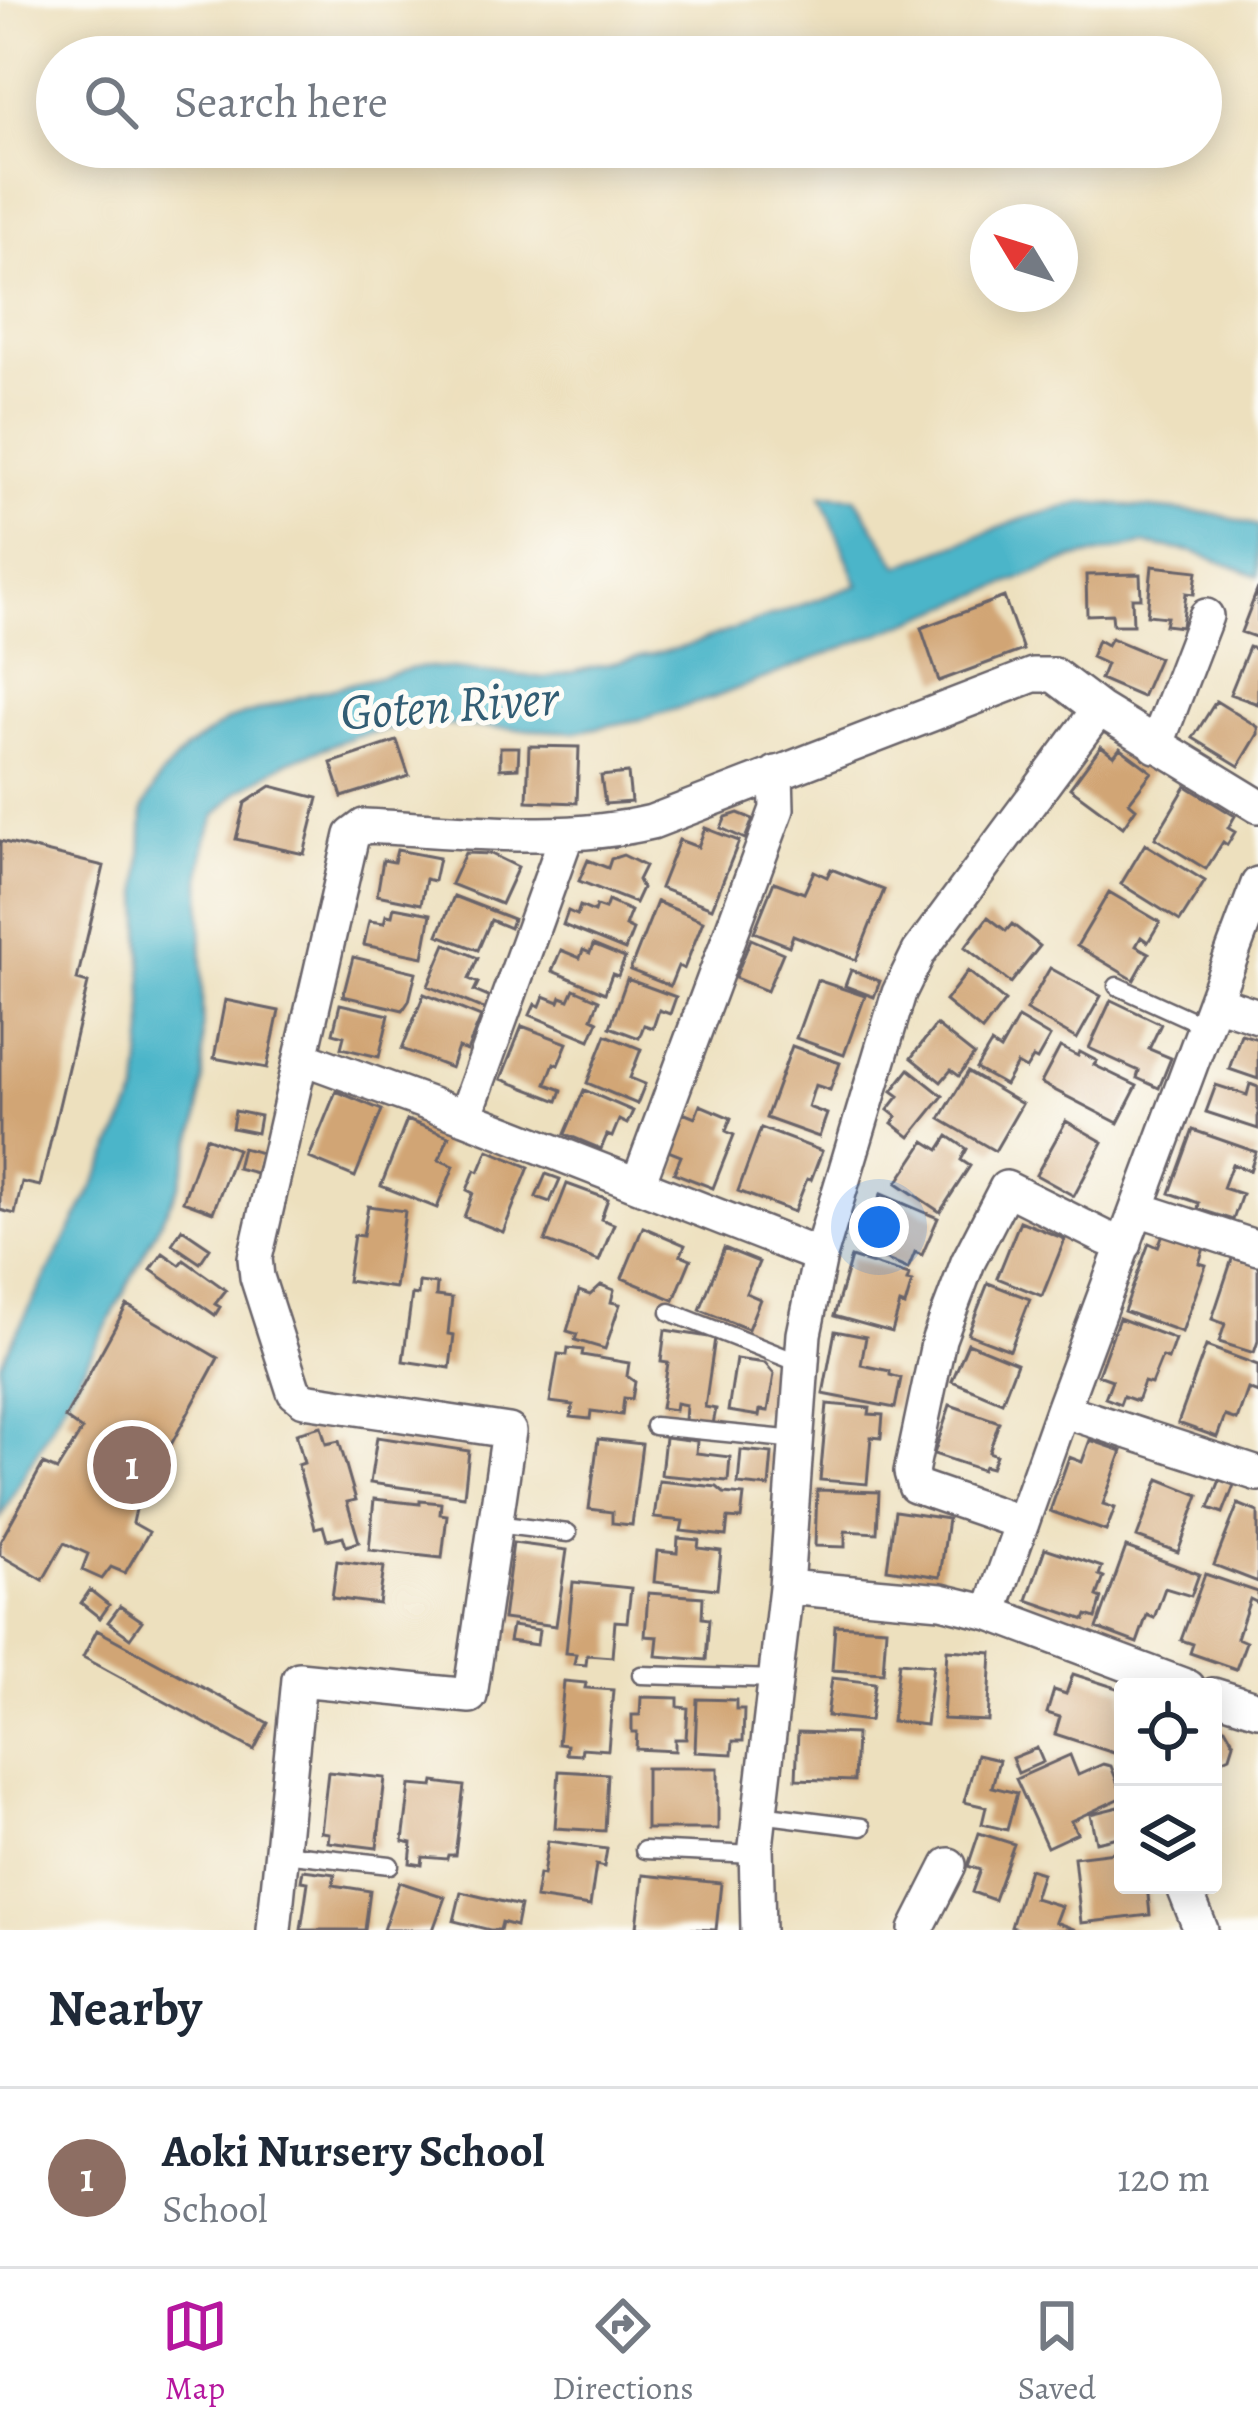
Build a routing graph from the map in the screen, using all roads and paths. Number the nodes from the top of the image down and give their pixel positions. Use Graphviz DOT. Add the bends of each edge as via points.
graph roads {
  1 [pos="1206,616"];
  2 [pos="1099,709"];
  3 [pos="1156,746"];
  4 [pos="776,773"];
  5 [pos="1258,806"];
  6 [pos="568,834"];
  7 [pos="1258,884"];
  8 [pos="1117,986"];
  9 [pos="1257,1012"];
  10 [pos="1210,1014"];
  11 [pos="301,1057"];
  12 [pos="465,1117"];
  13 [pos="638,1184"];
  14 [pos="1138,1209"];
  15 [pos="1125,1244"];
  16 [pos="1258,1248"];
  17 [pos="820,1256"];
  18 [pos="670,1312"];
  19 [pos="802,1364"];
  20 [pos="1062,1410"];
  21 [pos="654,1426"];
  22 [pos="796,1440"];
  23 [pos="1258,1474"];
  24 [pos="1022,1522"];
  25 [pos="495,1524"];
  26 [pos="568,1533"];
  27 [pos="786,1587"];
  28 [pos="990,1612"];
  29 [pos="641,1675"];
  30 [pos="1160,1678"];
  31 [pos="776,1679"];
  32 [pos="1222,1698"];
  33 [pos="1258,1708"];
  34 [pos="760,1814"];
  35 [pos="862,1828"];
  36 [pos="644,1850"];
  37 [pos="283,1853"];
  38 [pos="757,1855"];
  39 [pos="390,1865"];
  40 [pos="949,1865"];
  41 [pos="1187,1894"];
  42 [pos="274,1930"];
  43 [pos="758,1930"];
  44 [pos="916,1930"];
  45 [pos="1201,1930"];
  1 -- 3 [label="street"];
  2 -- 3 [label="street"];
  2 -- 4 [label="street" via="1054,675 1033,675"];
  2 -- 17 [label="street" via="919,952 899,993"];
  3 -- 5 [label="street"];
  4 -- 6 [label="street" via="652,822"];
  4 -- 13 [label="street" via="777,809"];
  6 -- 11 [label="street" via="364,826 352,836"];
  6 -- 12 [label="street"];
  7 -- 10 [label="street"];
  8 -- 10 [label="lane"];
  9 -- 10 [label="street"];
  10 -- 14 [label="street"];
  11 -- 12 [label="street"];
  11 -- 25 [label="street" via="255,1258 294,1392 304,1400 509,1431"];
  12 -- 13 [label="street"];
  13 -- 17 [label="street"];
  14 -- 15 [label="street"];
  14 -- 16 [label="street"];
  15 -- 20 [label="street"];
  15 -- 24 [label="street" via="1006,1188 939,1339 911,1472 915,1486"];
  17 -- 19 [label="street"];
  18 -- 19 [label="lane"];
  19 -- 22 [label="street"];
  20 -- 23 [label="street"];
  20 -- 24 [label="street"];
  21 -- 22 [label="lane"];
  22 -- 27 [label="street"];
  24 -- 28 [label="street"];
  25 -- 26 [label="lane"];
  25 -- 37 [label="street" via="470,1696 299,1679"];
  27 -- 28 [label="street"];
  27 -- 31 [label="street"];
  28 -- 30 [label="street"];
  29 -- 31 [label="lane"];
  31 -- 34 [label="street"];
  32 -- 33 [label="street"];
  34 -- 35 [label="lane"];
  34 -- 38 [label="street"];
  36 -- 38 [label="lane"];
  37 -- 39 [label="lane"];
  37 -- 42 [label="street"];
  38 -- 43 [label="street"];
  40 -- 44 [label="street"];
  41 -- 45 [label="street"];
}
